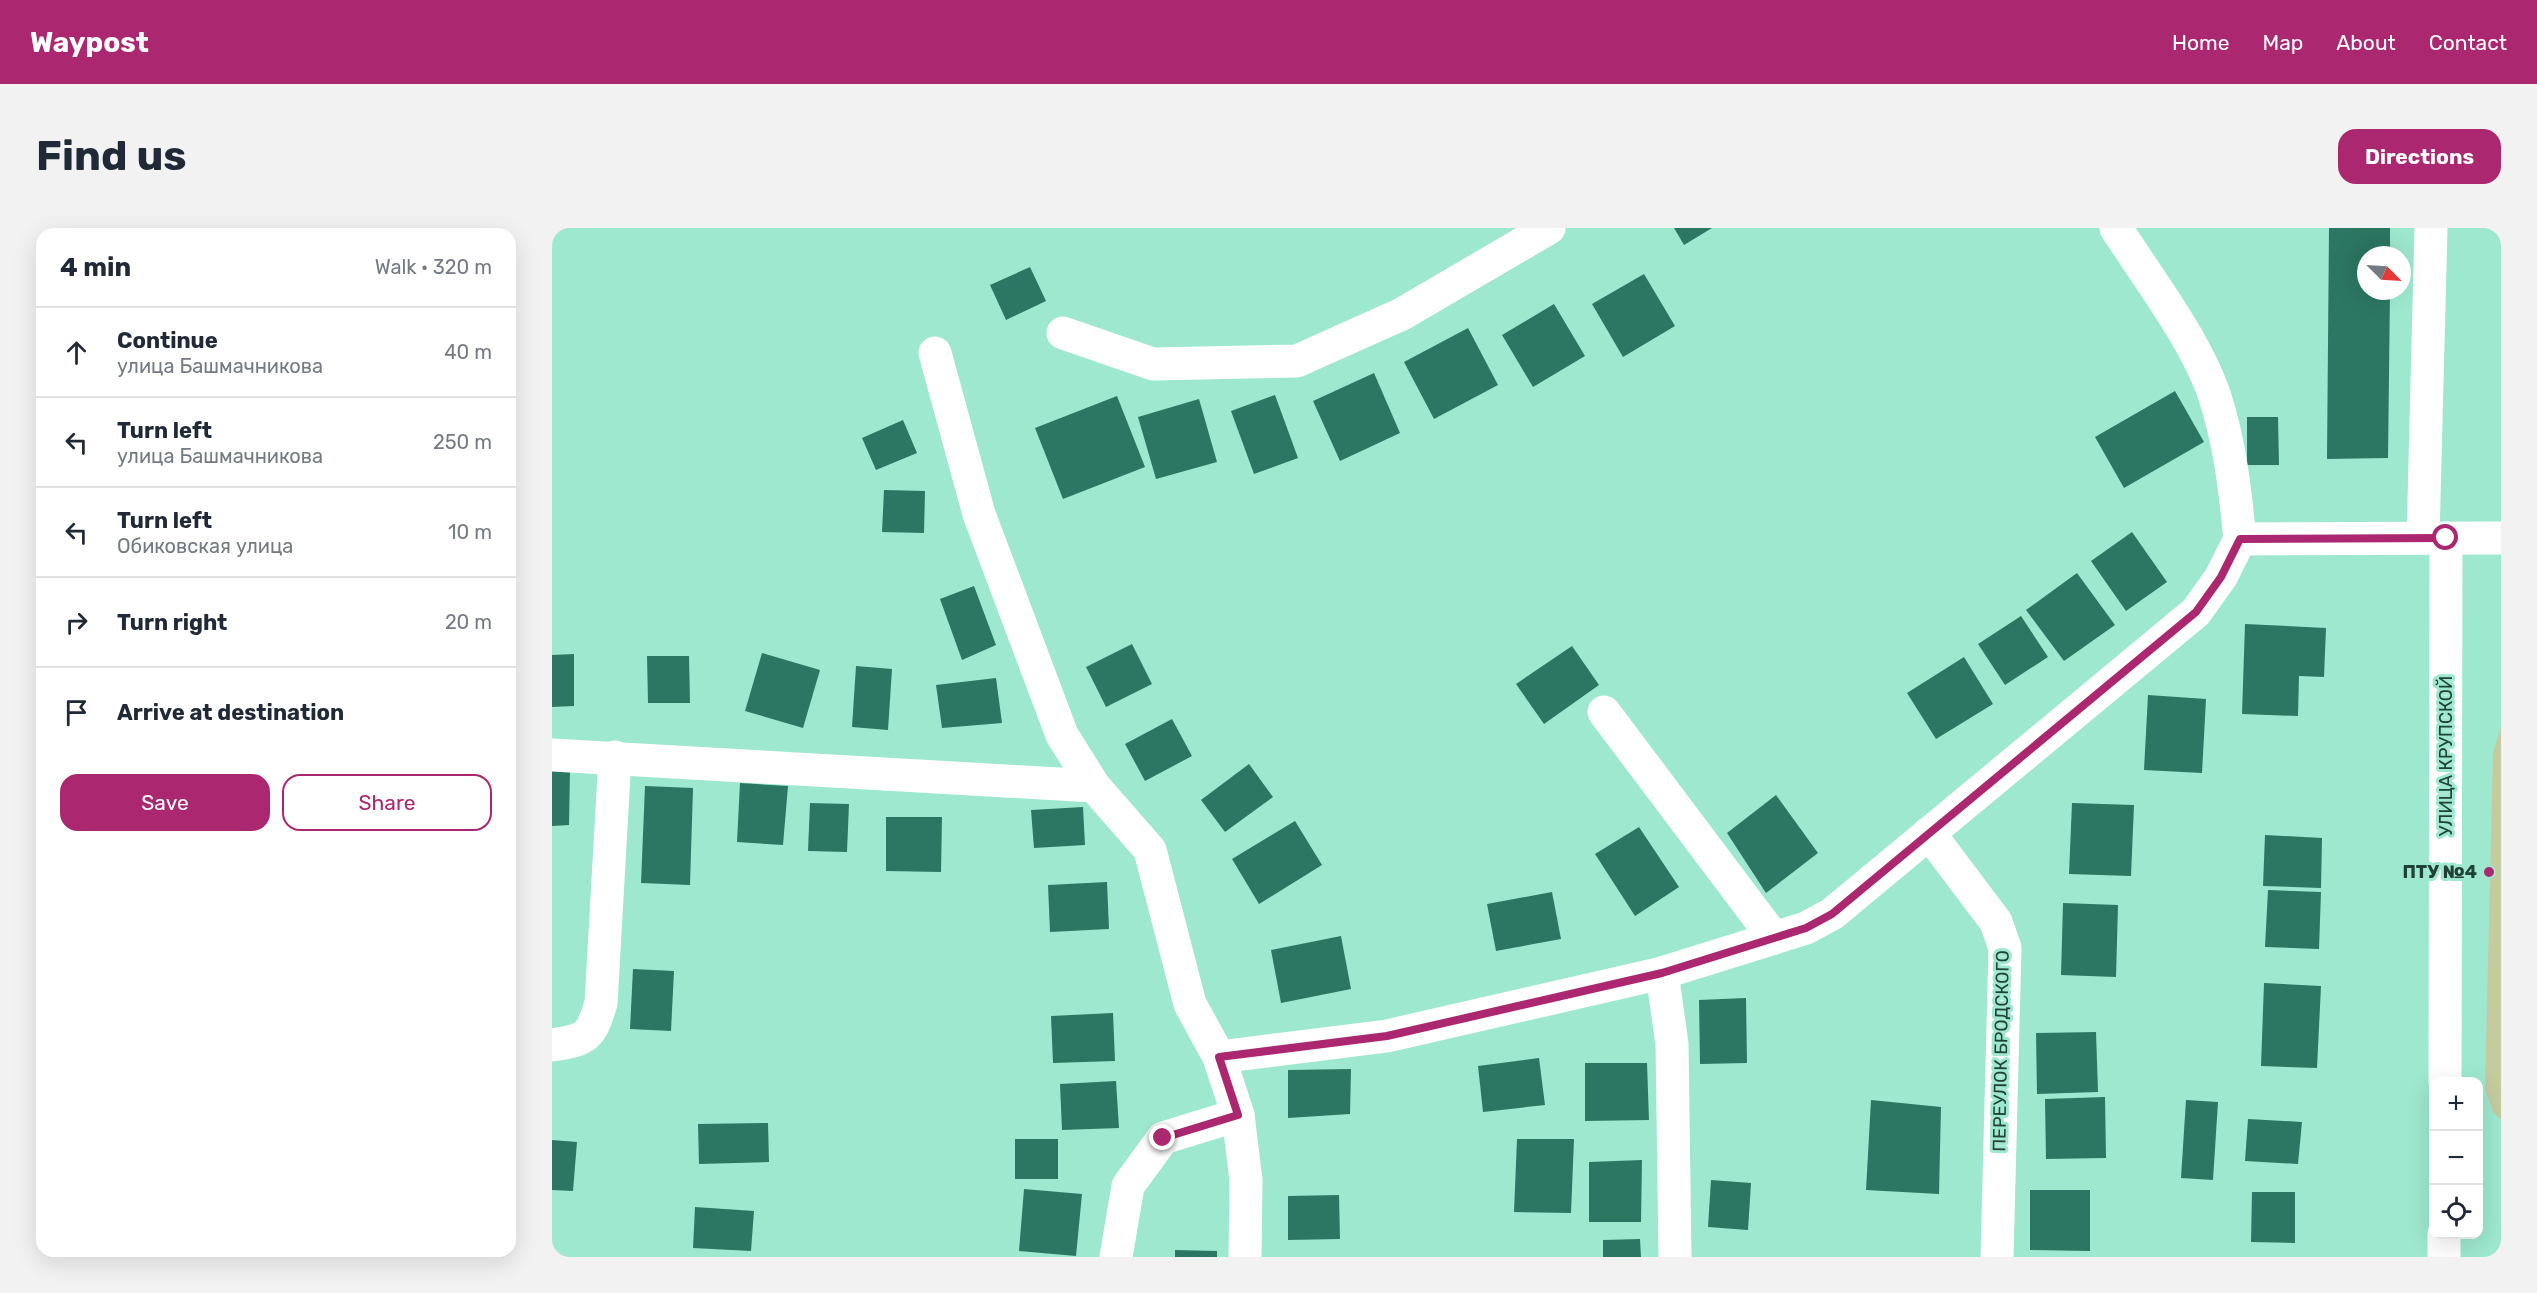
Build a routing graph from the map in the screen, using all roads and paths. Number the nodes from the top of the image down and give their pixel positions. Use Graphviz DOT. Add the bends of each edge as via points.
graph roads {
  1 [pos="1549,228"];
  2 [pos="2116,228"];
  3 [pos="2431,228"];
  4 [pos="1063,333"];
  5 [pos="935,352"];
  6 [pos="2435,538"];
  7 [pos="2501,538"];
  8 [pos="2240,539"];
  9 [pos="1604,712"];
  10 [pos="552,754"];
  11 [pos="615,757"];
  12 [pos="1094,786"];
  13 [pos="1929,833"];
  14 [pos="1774,938"];
  15 [pos="1662,973"];
  16 [pos="552,1045"];
  17 [pos="1219,1057"];
  18 [pos="2445,1077"];
  19 [pos="1238,1115"];
  20 [pos="2444,1239"];
  21 [pos="1116,1257"];
  22 [pos="1245,1257"];
  23 [pos="1675,1257"];
  24 [pos="1997,1257"];
  25 [pos="2444,1257"];
  1 -- 4 [label="street" via="1402,314 1297,361 1153,364"];
  2 -- 8 [label="street" via="2188,341 2214,393 2230,454"];
  3 -- 6 [label="street, УЛИЦА КРУПСКОЙ"];
  5 -- 12 [label="street" via="979,514 1062,735"];
  6 -- 7 [label="street"];
  6 -- 8 [label="street"];
  6 -- 18 [label="street, УЛИЦА КРУПСКОЙ"];
  8 -- 13 [label="street" via="2221,577 2196,612"];
  9 -- 14 [label="street"];
  10 -- 11 [label="street"];
  11 -- 12 [label="street"];
  11 -- 16 [label="street" via="601,1003 594,1028 577,1041"];
  12 -- 17 [label="street" via="1150,850 1190,1004"];
  13 -- 14 [label="street" via="1832,914"];
  13 -- 24 [label="street, ПЕРЕУЛОК БРОДСКОГО" via="1996,922 2005,948"];
  14 -- 15 [label="street"];
  15 -- 17 [label="street" via="1387,1036"];
  15 -- 23 [label="street" via="1672,1044"];
  17 -- 19 [label="street"];
  19 -- 21 [label="street" via="1163,1138 1128,1186"];
  19 -- 22 [label="street" via="1246,1180"];
  20 -- 25 [label="street"];
}
